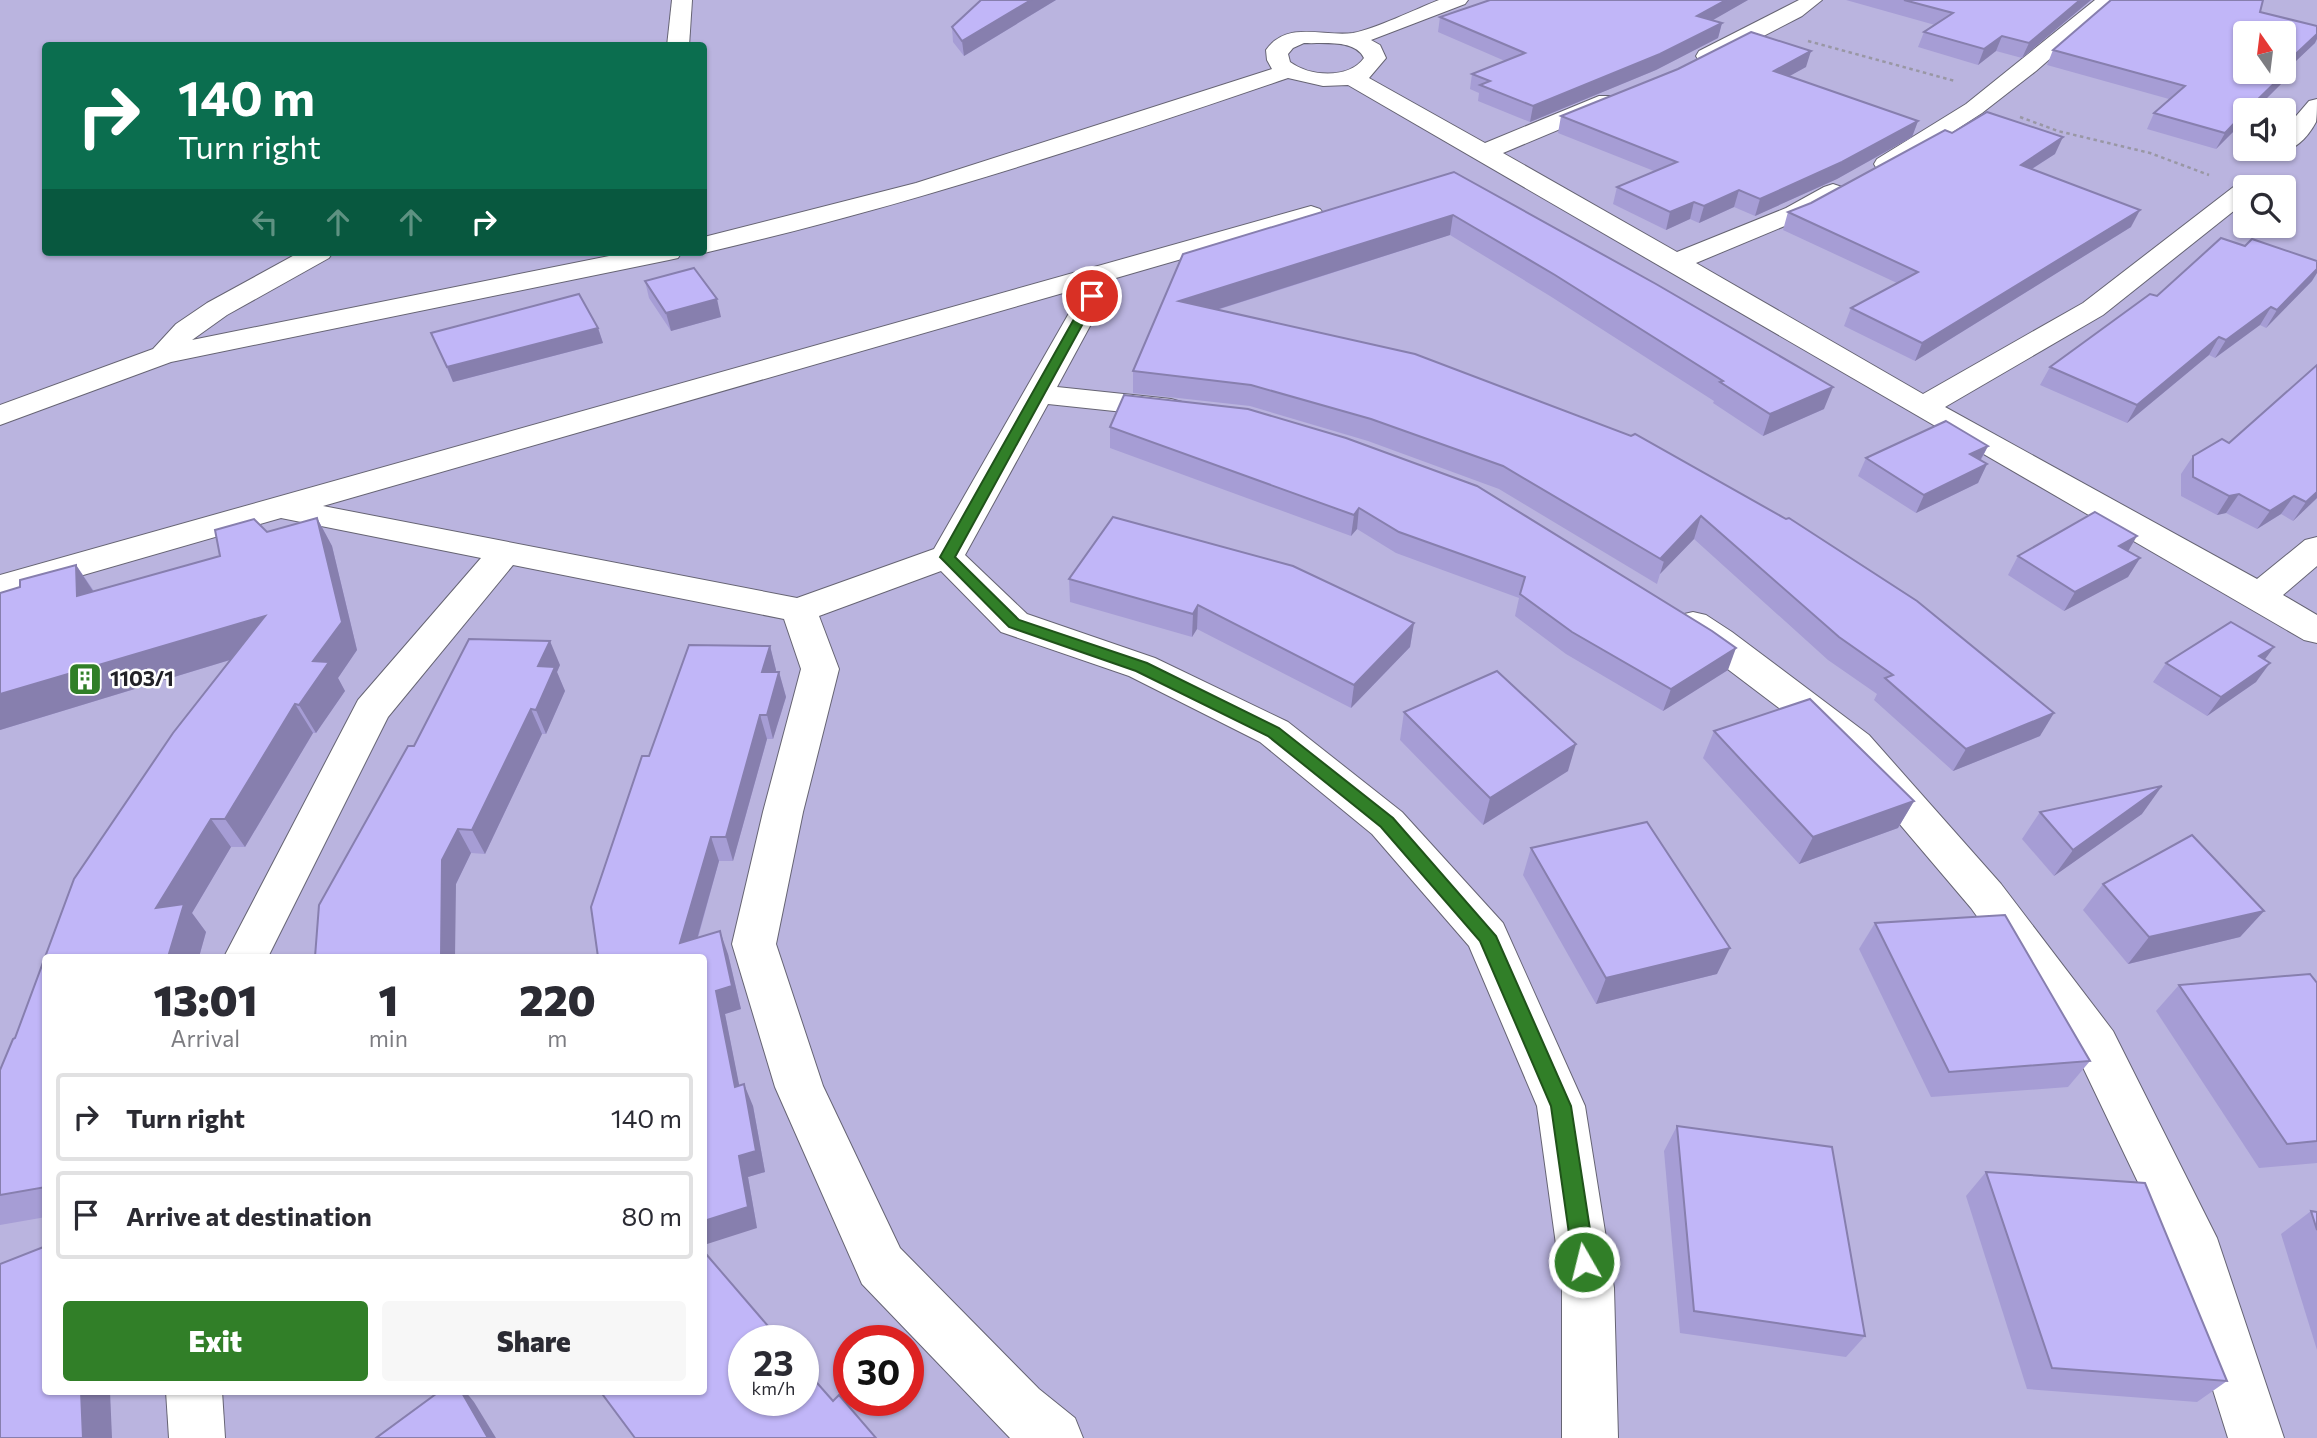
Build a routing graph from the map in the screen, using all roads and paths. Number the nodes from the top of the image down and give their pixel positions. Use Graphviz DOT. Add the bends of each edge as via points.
graph roads {
  1 [pos="682,0"];
  2 [pos="1458,0"];
  3 [pos="1812,0"];
  4 [pos="2107,0"];
  5 [pos="1764,27"];
  6 [pos="1355,39"];
  7 [pos="678,42"];
  8 [pos="1690,65"];
  9 [pos="1288,71"];
  10 [pos="1353,78"];
  11 [pos="1629,93"];
  12 [pos="1989,99"];
  13 [pos="2317,106"];
  14 [pos="2296,130"];
  15 [pos="1483,153"];
  16 [pos="2270,161"];
  17 [pos="2210,175"];
  18 [pos="2259,175"];
  19 [pos="2233,200"];
  20 [pos="1311,214"];
  21 [pos="707,244"];
  22 [pos="313,256"];
  23 [pos="649,256"];
  24 [pos="1675,262"];
  25 [pos="1106,272"];
  26 [pos="163,355"];
  27 [pos="1038,394"];
  28 [pos="1923,407"];
  29 [pos="1210,413"];
  30 [pos="0,415"];
  31 [pos="280,508"];
  32 [pos="2317,548"];
  33 [pos="505,552"];
  34 [pos="947,557"];
  35 [pos="0,587"];
  36 [pos="2259,596"];
  37 [pos="1660,604"];
  38 [pos="799,610"];
  39 [pos="2317,631"];
  40 [pos="248,954"];
  41 [pos="194,1395"];
  42 [pos="197,1438"];
  43 [pos="1055,1438"];
  44 [pos="1590,1438"];
  45 [pos="2256,1438"];
  1 -- 7 [label="street"];
  2 -- 6 [label="street"];
  3 -- 5 [label="street"];
  4 -- 12 [label="street"];
  5 -- 8 [label="street"];
  5 -- 12 [label="path" via="1852,55 1920,69"];
  6 -- 9 [label="street" via="1302,37 1285,43 1276,58"];
  6 -- 10 [label="street" via="1372,50 1375,58 1366,72"];
  9 -- 10 [label="street" via="1319,78"];
  9 -- 21 [label="street" via="1012,164"];
  10 -- 15 [label="street"];
  11 -- 15 [label="street"];
  12 -- 17 [label="path" via="2058,131 2150,153"];
  12 -- 24 [label="street" via="1915,148 1795,213"];
  13 -- 14 [label="street"];
  15 -- 24 [label="street"];
  16 -- 18 [label="street"];
  19 -- 28 [label="street" via="2093,309"];
  20 -- 25 [label="street"];
  22 -- 26 [label="street" via="217,309 186,330"];
  23 -- 26 [label="street"];
  24 -- 28 [label="street"];
  25 -- 27 [label="street"];
  25 -- 31 [label="street"];
  26 -- 30 [label="street"];
  27 -- 29 [label="street"];
  27 -- 34 [label="street"];
  28 -- 36 [label="street"];
  31 -- 33 [label="street"];
  31 -- 35 [label="street"];
  32 -- 36 [label="street"];
  33 -- 38 [label="street"];
  33 -- 40 [label="street" via="372,710"];
  34 -- 38 [label="street"];
  34 -- 44 [label="street" via="1014,623 1142,667 1274,732 1387,823 1487,936 1561,1106 1588,1288"];
  36 -- 39 [label="street"];
  37 -- 45 [label="street" via="1719,641 1856,745 1986,895 2096,1045 2191,1238"];
  38 -- 43 [label="street" via="820,669 754,944 799,1087 881,1266 1019,1409"];
  41 -- 42 [label="street"];
}
